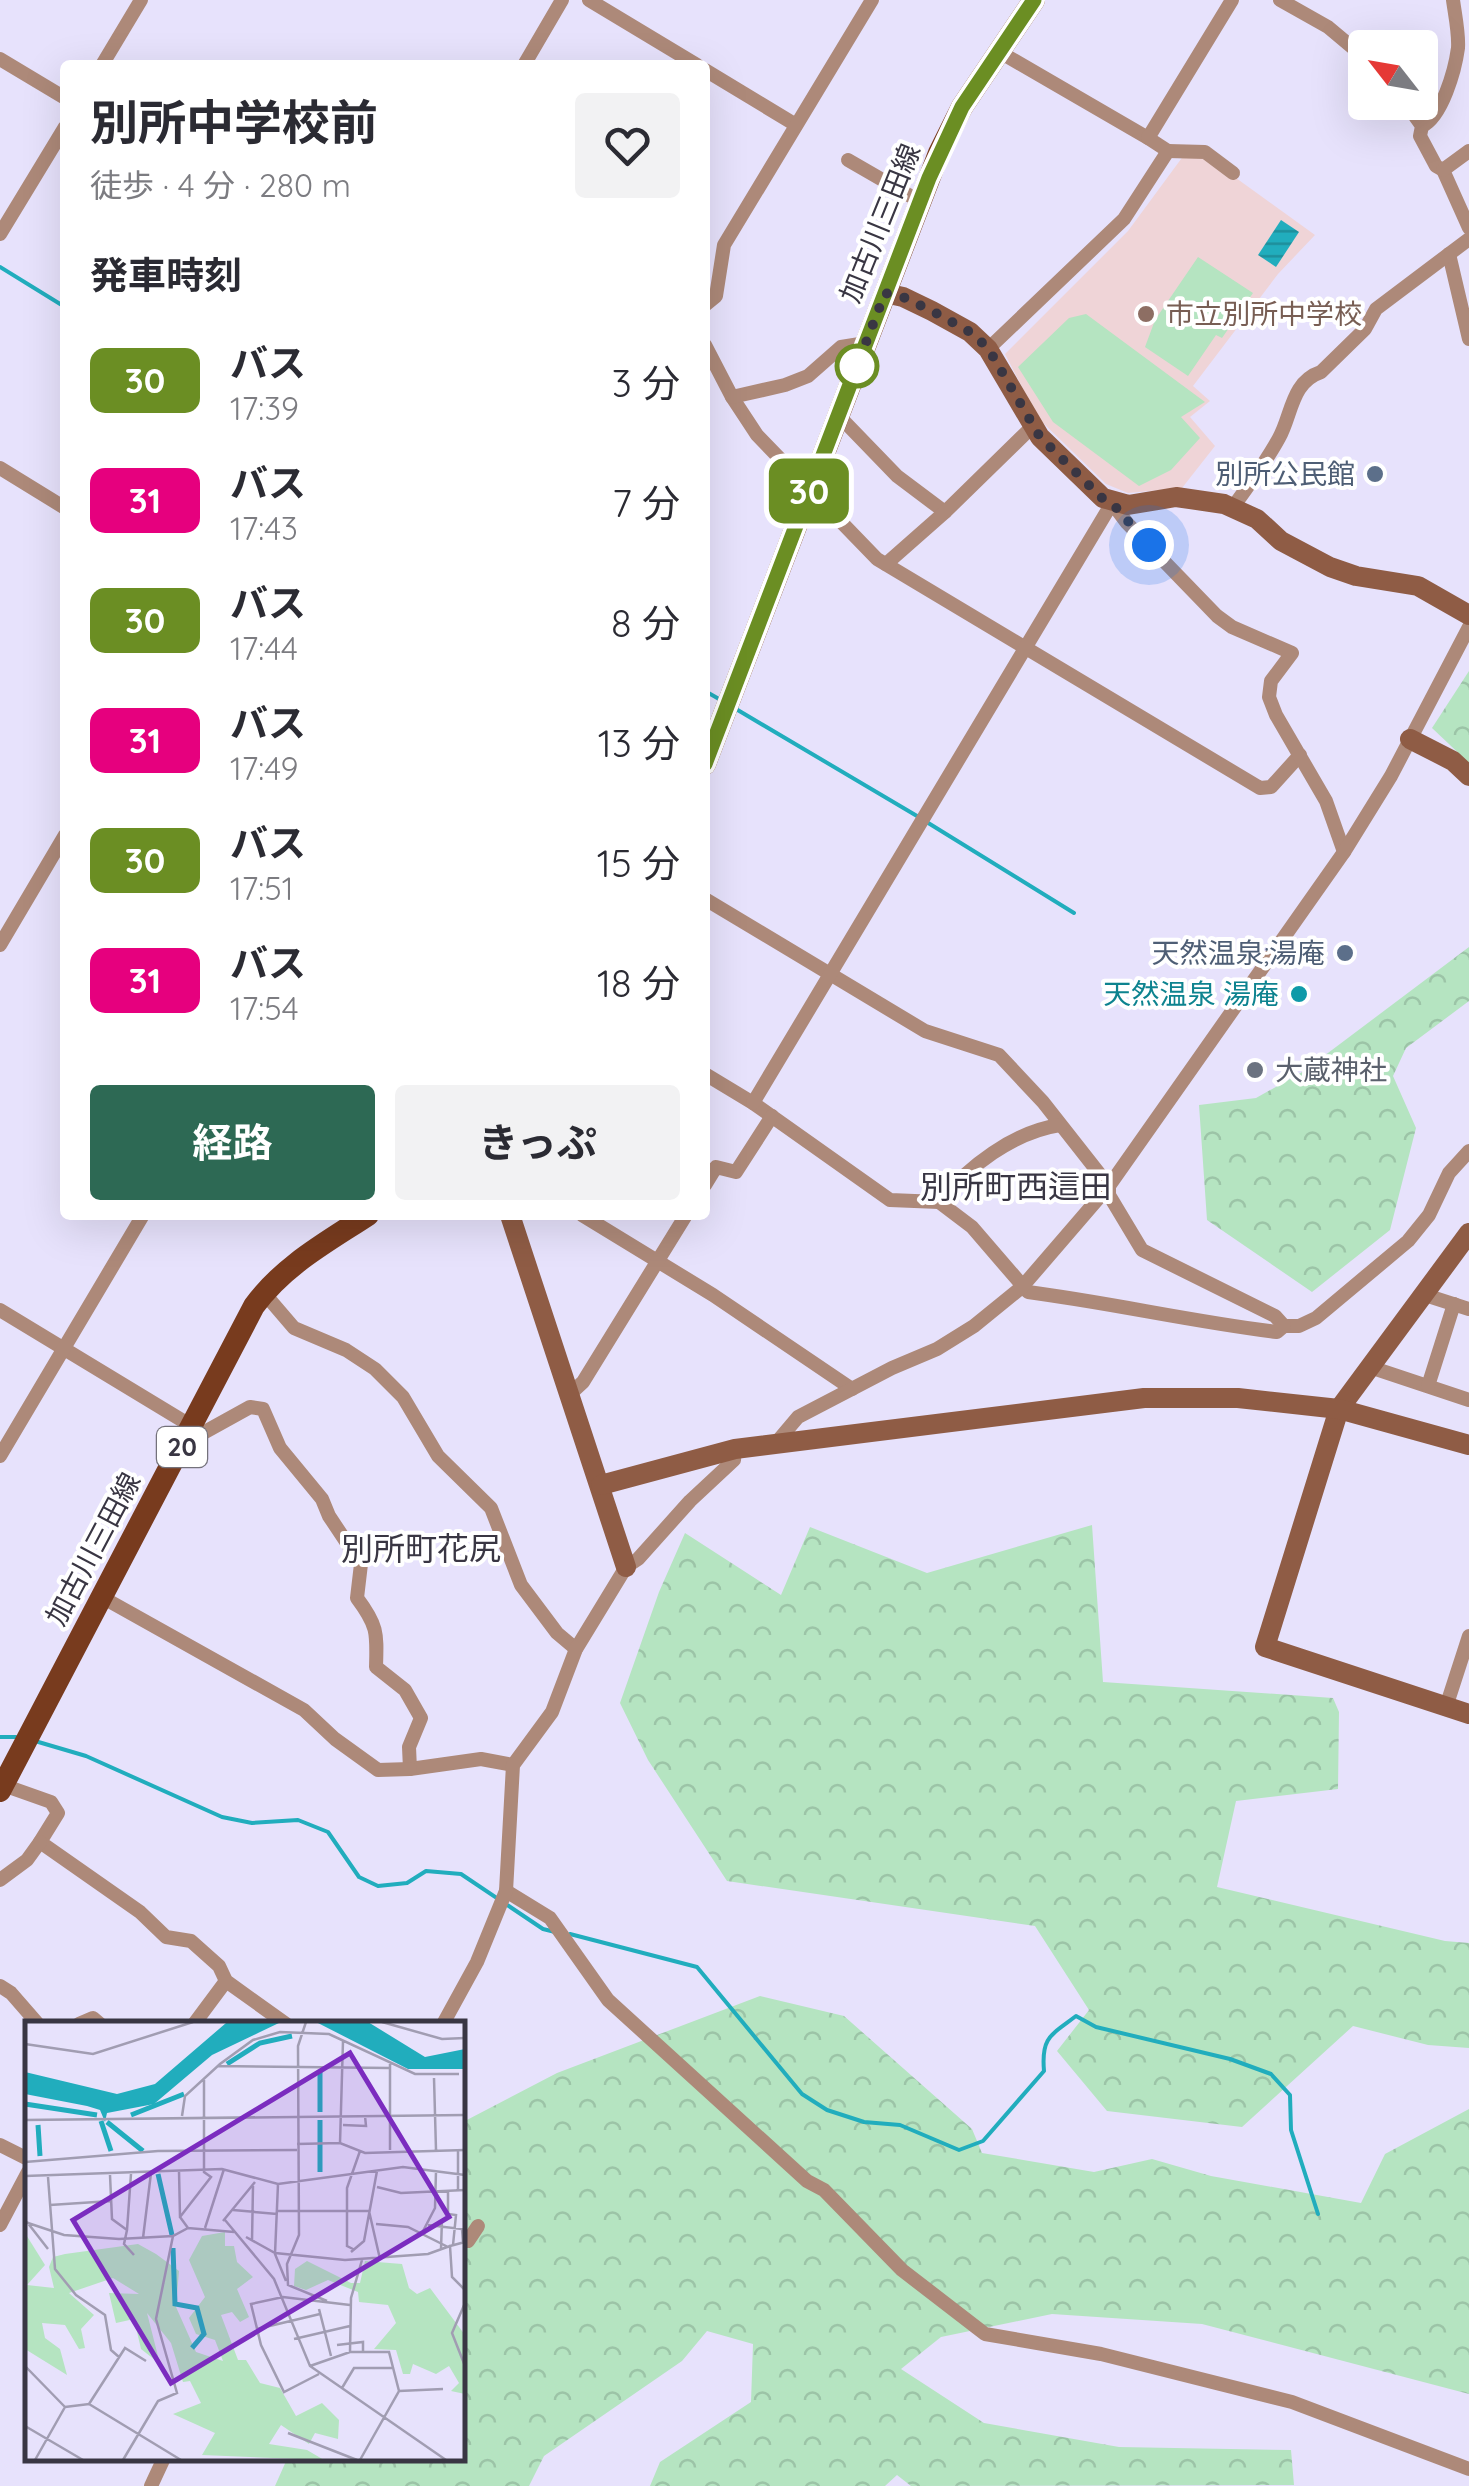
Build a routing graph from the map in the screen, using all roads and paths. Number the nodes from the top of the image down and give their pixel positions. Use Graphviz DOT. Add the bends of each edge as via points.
graph roads {
  1 [pos="141,0"];
  2 [pos="562,0"];
  3 [pos="590,0"];
  4 [pos="872,0"];
  5 [pos="1034,0"];
  6 [pos="1232,0"];
  7 [pos="1280,0"];
  8 [pos="1454,0"];
  9 [pos="1348,44"];
  10 [pos="998,51"];
  11 [pos="1463,52"];
  12 [pos="0,59"];
  13 [pos="105,60"];
  14 [pos="527,60"];
  15 [pos="689,60"];
  16 [pos="710,73"];
  17 [pos="60,95"];
  18 [pos="1418,120"];
  19 [pos="796,125"];
  20 [pos="1422,126"];
  21 [pos="60,135"];
  22 [pos="1148,138"];
  23 [pos="1168,152"];
  24 [pos="1469,152"];
  25 [pos="848,160"];
  26 [pos="1443,170"];
  27 [pos="1234,172"];
  28 [pos="919,202"];
  29 [pos="1469,228"];
  30 [pos="0,234"];
  31 [pos="1469,239"];
  32 [pos="1449,254"];
  33 [pos="885,293"];
  34 [pos="710,300"];
  35 [pos="1469,339"];
  36 [pos="866,343"];
  37 [pos="988,348"];
  38 [pos="710,355"];
  39 [pos="732,397"];
  40 [pos="838,414"];
  41 [pos="1032,426"];
  42 [pos="0,468"];
  43 [pos="810,488"];
  44 [pos="1112,503"];
  45 [pos="60,505"];
  46 [pos="1233,507"];
  47 [pos="945,512"];
  48 [pos="886,564"];
  49 [pos="1469,616"];
  50 [pos="1469,627"];
  51 [pos="1026,647"];
  52 [pos="1410,739"];
  53 [pos="710,751"];
  54 [pos="1300,756"];
  55 [pos="1469,776"];
  56 [pos="60,844"];
  57 [pos="1344,852"];
  58 [pos="710,902"];
  59 [pos="0,946"];
  60 [pos="830,975"];
  61 [pos="710,1077"];
  62 [pos="753,1103"];
  63 [pos="772,1116"];
  64 [pos="1060,1125"];
  65 [pos="1469,1151"];
  66 [pos="710,1177"];
  67 [pos="1108,1186"];
  68 [pos="939,1202"];
  69 [pos="140,1220"];
  70 [pos="360,1220"];
  71 [pos="512,1220"];
  72 [pos="590,1220"];
  73 [pos="683,1220"];
  74 [pos="1469,1233"];
  75 [pos="658,1261"];
  76 [pos="1022,1286"];
  77 [pos="264,1292"];
  78 [pos="1422,1294"];
  79 [pos="1461,1306"];
  80 [pos="0,1310"];
  81 [pos="1284,1326"];
  82 [pos="62,1348"];
  83 [pos="1370,1367"];
  84 [pos="1428,1386"];
  85 [pos="852,1389"];
  86 [pos="570,1394"];
  87 [pos="1469,1400"];
  88 [pos="1339,1408"];
  89 [pos="192,1426"];
  90 [pos="776,1443"];
  91 [pos="1469,1444"];
  92 [pos="735,1449"];
  93 [pos="0,1456"];
  94 [pos="602,1485"];
  95 [pos="626,1567"];
  96 [pos="100,1596"];
  97 [pos="1469,1636"];
  98 [pos="576,1649"];
  99 [pos="1446,1707"];
  100 [pos="1469,1714"];
  101 [pos="512,1765"];
  102 [pos="410,1769"];
  103 [pos="1,1788"];
  104 [pos="40,1842"];
  105 [pos="0,1880"];
  106 [pos="506,1892"];
  107 [pos="226,1981"];
  108 [pos="0,1986"];
  109 [pos="35,2021"];
  110 [pos="196,2021"];
  111 [pos="282,2021"];
  112 [pos="446,2021"];
  113 [pos="0,2145"];
  114 [pos="25,2158"];
  115 [pos="25,2178"];
  116 [pos="0,2225"];
  117 [pos="478,2226"];
  118 [pos="465,2241"];
  119 [pos="163,2461"];
  120 [pos="1469,2469"];
  121 [pos="152,2486"];
  1 -- 13 [label="street"];
  2 -- 14 [label="street"];
  3 -- 15 [label="street"];
  4 -- 19 [label="street"];
  5 -- 10 [label="main road, 加古川三田線"];
  6 -- 22 [label="street"];
  7 -- 9 [label="street"];
  8 -- 11 [label="street"];
  10 -- 22 [label="street"];
  10 -- 28 [label="main road, 加古川三田線" via="962,107"];
  11 -- 20 [label="street" via="1437,112"];
  12 -- 17 [label="street"];
  16 -- 19 [label="street"];
  18 -- 20 [label="street"];
  19 -- 34 [label="street" via="724,245"];
  20 -- 26 [label="street" via="1420,136"];
  21 -- 30 [label="street"];
  22 -- 23 [label="street"];
  23 -- 27 [label="street" via="1205,152"];
  23 -- 37 [label="street" via="1124,219"];
  24 -- 26 [label="street"];
  25 -- 28 [label="street"];
  26 -- 29 [label="street"];
  28 -- 33 [label="main road, 加古川三田線"];
  31 -- 32 [label="street"];
  32 -- 35 [label="street"];
  32 -- 46 [label="street" via="1376,309 1366,329 1292,398 1281,435"];
  33 -- 36 [label="main road, 加古川三田線"];
  33 -- 37 [label="street" via="932,311"];
  36 -- 39 [label="street" via="840,347 808,376"];
  36 -- 40 [label="main road, 加古川三田線"];
  37 -- 41 [label="street"];
  38 -- 39 [label="street"];
  39 -- 43 [label="street" via="757,435"];
  40 -- 43 [label="main road, 加古川三田線"];
  40 -- 47 [label="street" via="898,476"];
  41 -- 44 [label="street"];
  41 -- 47 [label="street"];
  42 -- 45 [label="street"];
  43 -- 48 [label="street"];
  43 -- 53 [label="main road, 加古川三田線"];
  44 -- 46 [label="street" via="1176,497"];
  44 -- 51 [label="street"];
  44 -- 54 [label="street" via="1217,616 1292,653 1271,681 1269,697"];
  46 -- 49 [label="street" via="1330,567 1418,586"];
  47 -- 48 [label="street"];
  48 -- 51 [label="street"];
  50 -- 52 [label="street"];
  51 -- 54 [label="street" via="1260,788 1271,787"];
  51 -- 60 [label="street"];
  52 -- 55 [label="street"];
  52 -- 57 [label="street"];
  54 -- 57 [label="street"];
  56 -- 59 [label="street"];
  57 -- 67 [label="street"];
  58 -- 60 [label="street"];
  60 -- 62 [label="street"];
  60 -- 64 [label="street" via="926,1030 999,1055"];
  61 -- 62 [label="street"];
  62 -- 63 [label="street"];
  63 -- 66 [label="street" via="736,1172 716,1168"];
  63 -- 68 [label="street" via="890,1200"];
  64 -- 67 [label="street"];
  64 -- 68 [label="street" via="1038,1128 963,1173"];
  65 -- 81 [label="street" via="1408,1241 1316,1318"];
  67 -- 76 [label="street"];
  67 -- 81 [label="street" via="1142,1250"];
  68 -- 76 [label="street" via="972,1228"];
  69 -- 82 [label="street"];
  70 -- 77 [label="main road, 加古川三田線 / 20"];
  71 -- 86 [label="street"];
  72 -- 75 [label="street"];
  73 -- 75 [label="street"];
  74 -- 78 [label="street"];
  75 -- 85 [label="street"];
  75 -- 86 [label="street"];
  76 -- 81 [label="street" via="1231,1326 1277,1332"];
  76 -- 85 [label="street" via="937,1349"];
  77 -- 89 [label="main road, 加古川三田線 / 20"];
  77 -- 98 [label="street" via="294,1328 346,1350 394,1387 438,1456 491,1508 521,1585"];
  78 -- 79 [label="street"];
  78 -- 83 [label="street"];
  79 -- 84 [label="street"];
  80 -- 82 [label="street"];
  82 -- 89 [label="street"];
  82 -- 93 [label="street"];
  83 -- 84 [label="street"];
  83 -- 88 [label="street"];
  84 -- 87 [label="street"];
  85 -- 90 [label="street" via="798,1417"];
  86 -- 94 [label="street"];
  88 -- 90 [label="street" via="1188,1396 1108,1400"];
  88 -- 91 [label="street"];
  88 -- 99 [label="street" via="1265,1647"];
  89 -- 96 [label="main road, 加古川三田線 / 20"];
  89 -- 102 [label="street" via="209,1433 250,1407 263,1410 280,1448 322,1499 360,1564 358,1598 378,1632 376,1667 406,1690 420,1718 409,1747"];
  90 -- 92 [label="street"];
  92 -- 94 [label="street"];
  92 -- 95 [label="street" via="734,1460"];
  94 -- 95 [label="street"];
  95 -- 98 [label="street"];
  96 -- 102 [label="street" via="304,1710 378,1770"];
  96 -- 103 [label="main road, 加古川三田線 / 20"];
  97 -- 99 [label="street"];
  98 -- 101 [label="street" via="552,1712"];
  99 -- 100 [label="street"];
  101 -- 102 [label="street" via="481,1759"];
  101 -- 106 [label="street"];
  103 -- 104 [label="street" via="51,1802 58,1813"];
  104 -- 105 [label="street"];
  104 -- 107 [label="street" via="166,1937 191,1941"];
  106 -- 112 [label="street"];
  106 -- 120 [label="street" via="550,1918 633,2024 824,2190 902,2270 985,2334 1101,2354 1292,2402"];
  107 -- 110 [label="street"];
  107 -- 111 [label="street"];
  108 -- 109 [label="street"];
  113 -- 114 [label="street"];
  115 -- 116 [label="street"];
  117 -- 118 [label="street"];
  119 -- 121 [label="street"];
}
